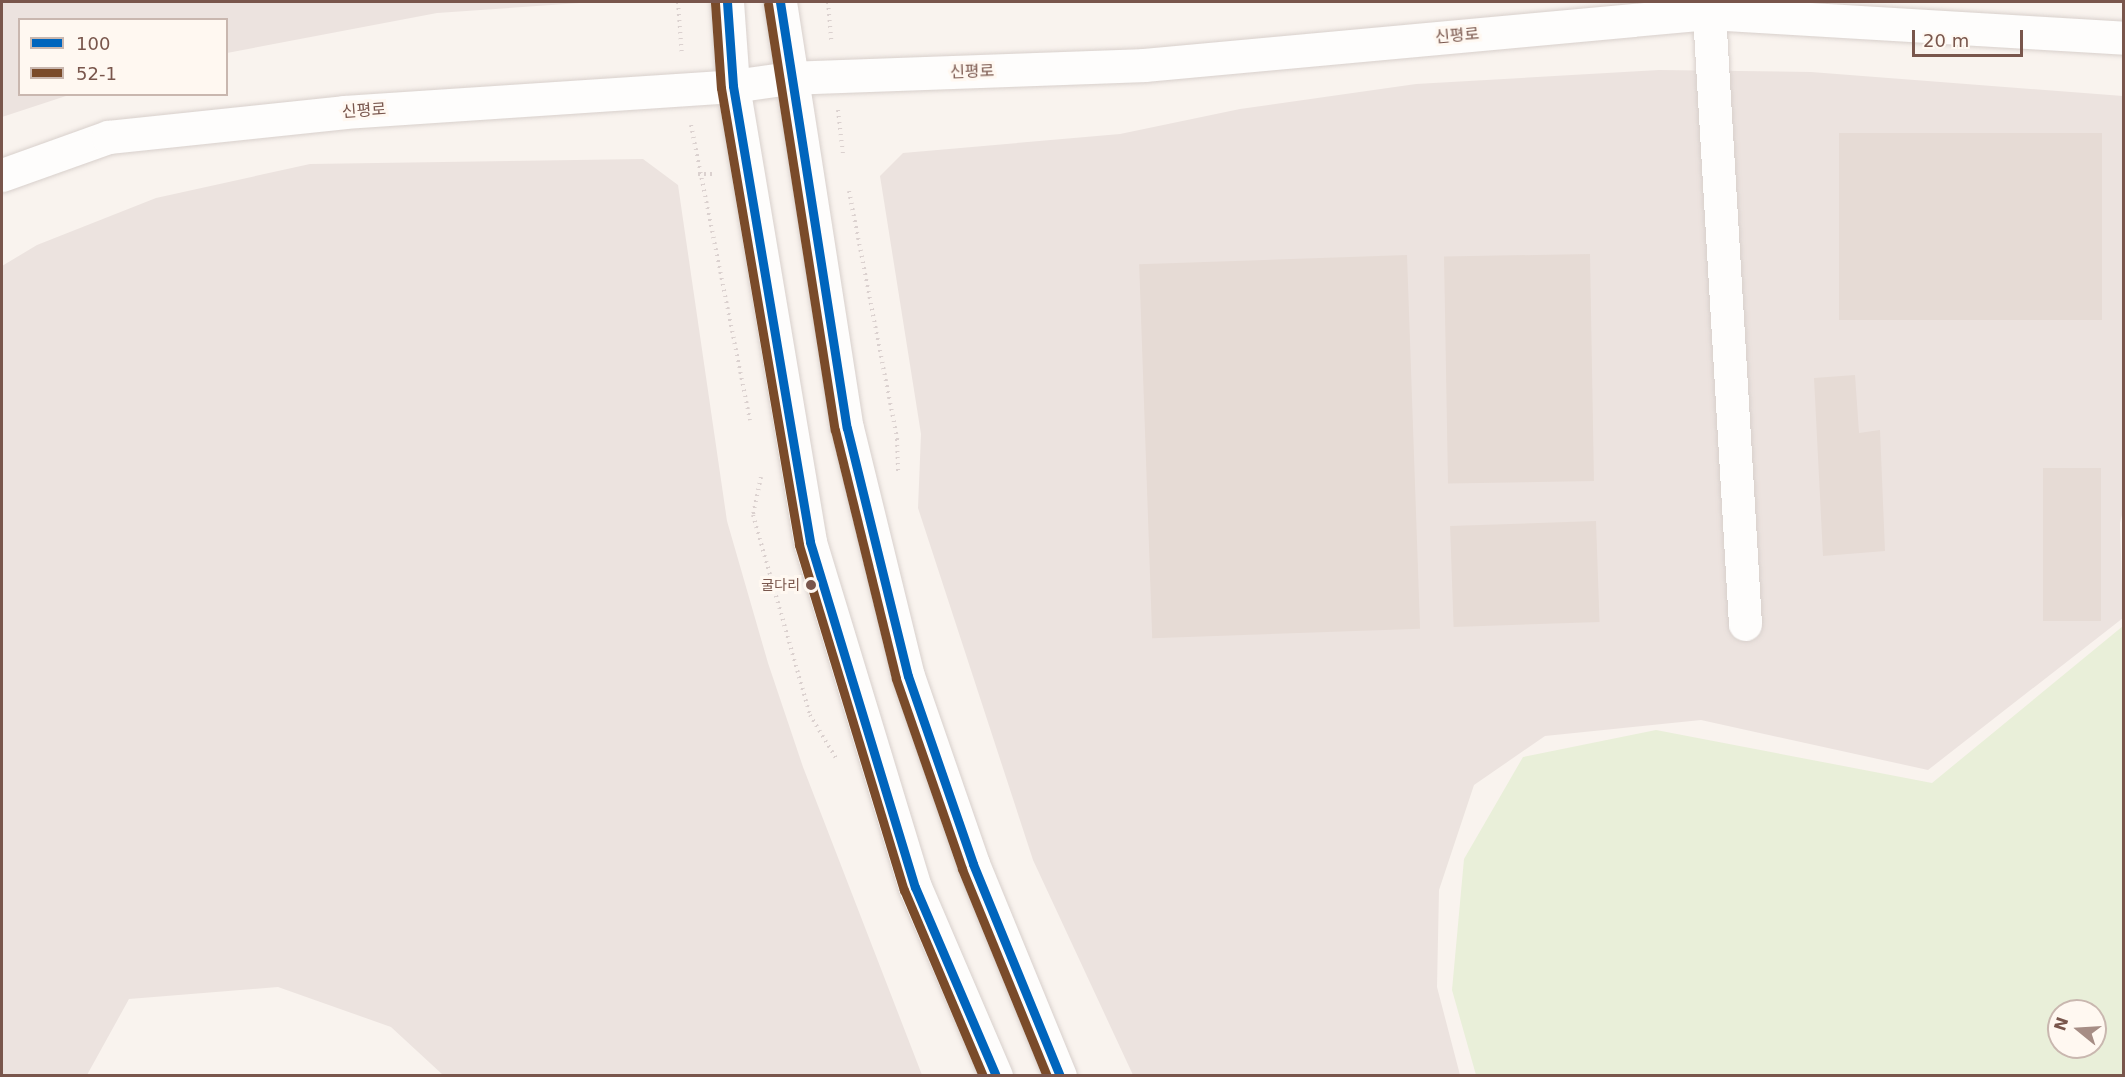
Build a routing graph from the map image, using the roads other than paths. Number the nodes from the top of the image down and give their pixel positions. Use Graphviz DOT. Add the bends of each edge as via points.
graph roads {
  1 [pos="727,2"];
  2 [pos="780,2"];
  3 [pos="1709,13"];
  4 [pos="2124,38"];
  5 [pos="789,78"];
  6 [pos="732,86"];
  7 [pos="2,175"];
  8 [pos="1745,624"];
  9 [pos="996,1076"];
  10 [pos="1060,1076"];
  1 -- 6 [label="street"];
  2 -- 5 [label="street"];
  3 -- 4 [label="street, 신평로"];
  3 -- 5 [label="street, 신평로" via="1144,65"];
  3 -- 8 [label="street"];
  5 -- 6 [label="street, 신평로"];
  5 -- 10 [label="street" via="848,428 908,676 973,864"];
  6 -- 7 [label="street, 신평로" via="344,112 108,137"];
  6 -- 9 [label="street" via="810,542 915,887"];
}
